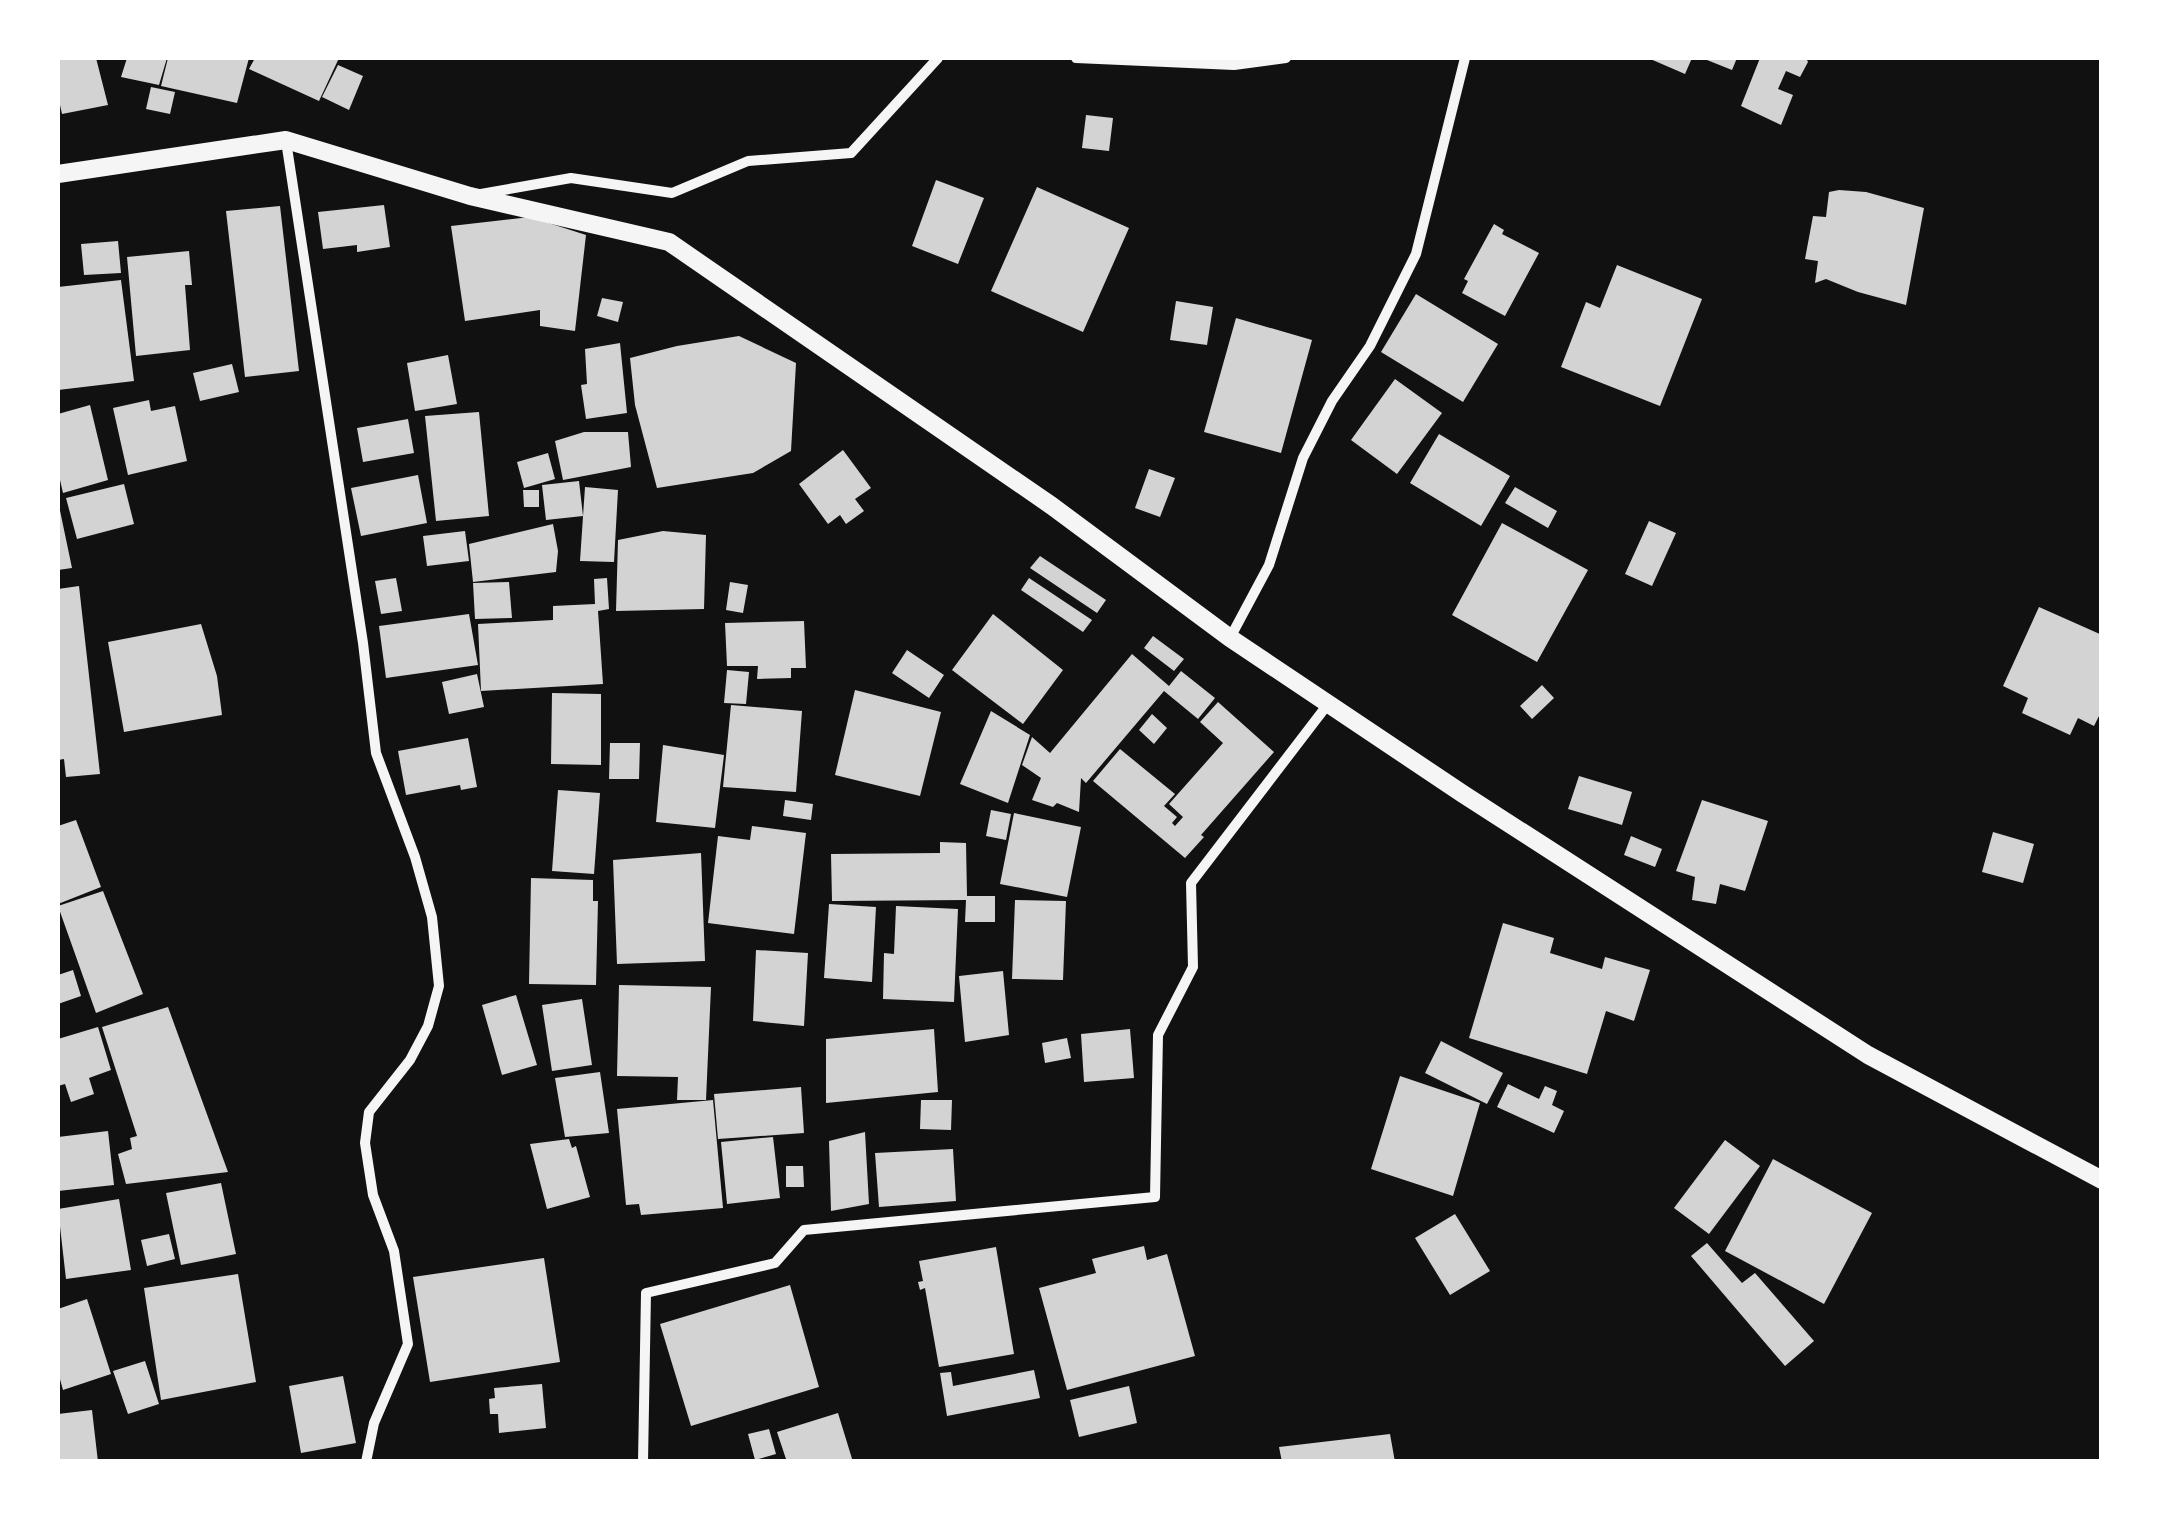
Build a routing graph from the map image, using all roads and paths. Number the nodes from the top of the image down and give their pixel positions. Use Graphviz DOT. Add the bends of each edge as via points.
graph roads {
  1 [pos="938,58"];
  2 [pos="1076,58"];
  3 [pos="1286,58"];
  4 [pos="1465,58"];
  5 [pos="286,140"];
  6 [pos="58,174"];
  7 [pos="470,196"];
  8 [pos="1230,638"];
  9 [pos="1328,704"];
  10 [pos="2102,1180"];
  11 [pos="366,1462"];
  12 [pos="644,1462"];
  1 -- 7 [label="street" via="851,153 748,161 672,193 571,178"];
  2 -- 3 [label="street" via="1234,65"];
  4 -- 8 [label="street" via="1416,254 1304,458 1269,565"];
  5 -- 6 [label="street"];
  5 -- 7 [label="street"];
  5 -- 11 [label="street" via="376,754 424,887 438,986 410,1060 369,1112 372,1194 394,1251 408,1344 374,1423"];
  7 -- 8 [label="street" via="669,242 1052,506"];
  8 -- 9 [label="street"];
  9 -- 10 [label="street" via="1868,1055"];
  9 -- 12 [label="street" via="1191,883 1193,967 1158,1035 1155,1197 804,1230 775,1263 646,1293"];
}
